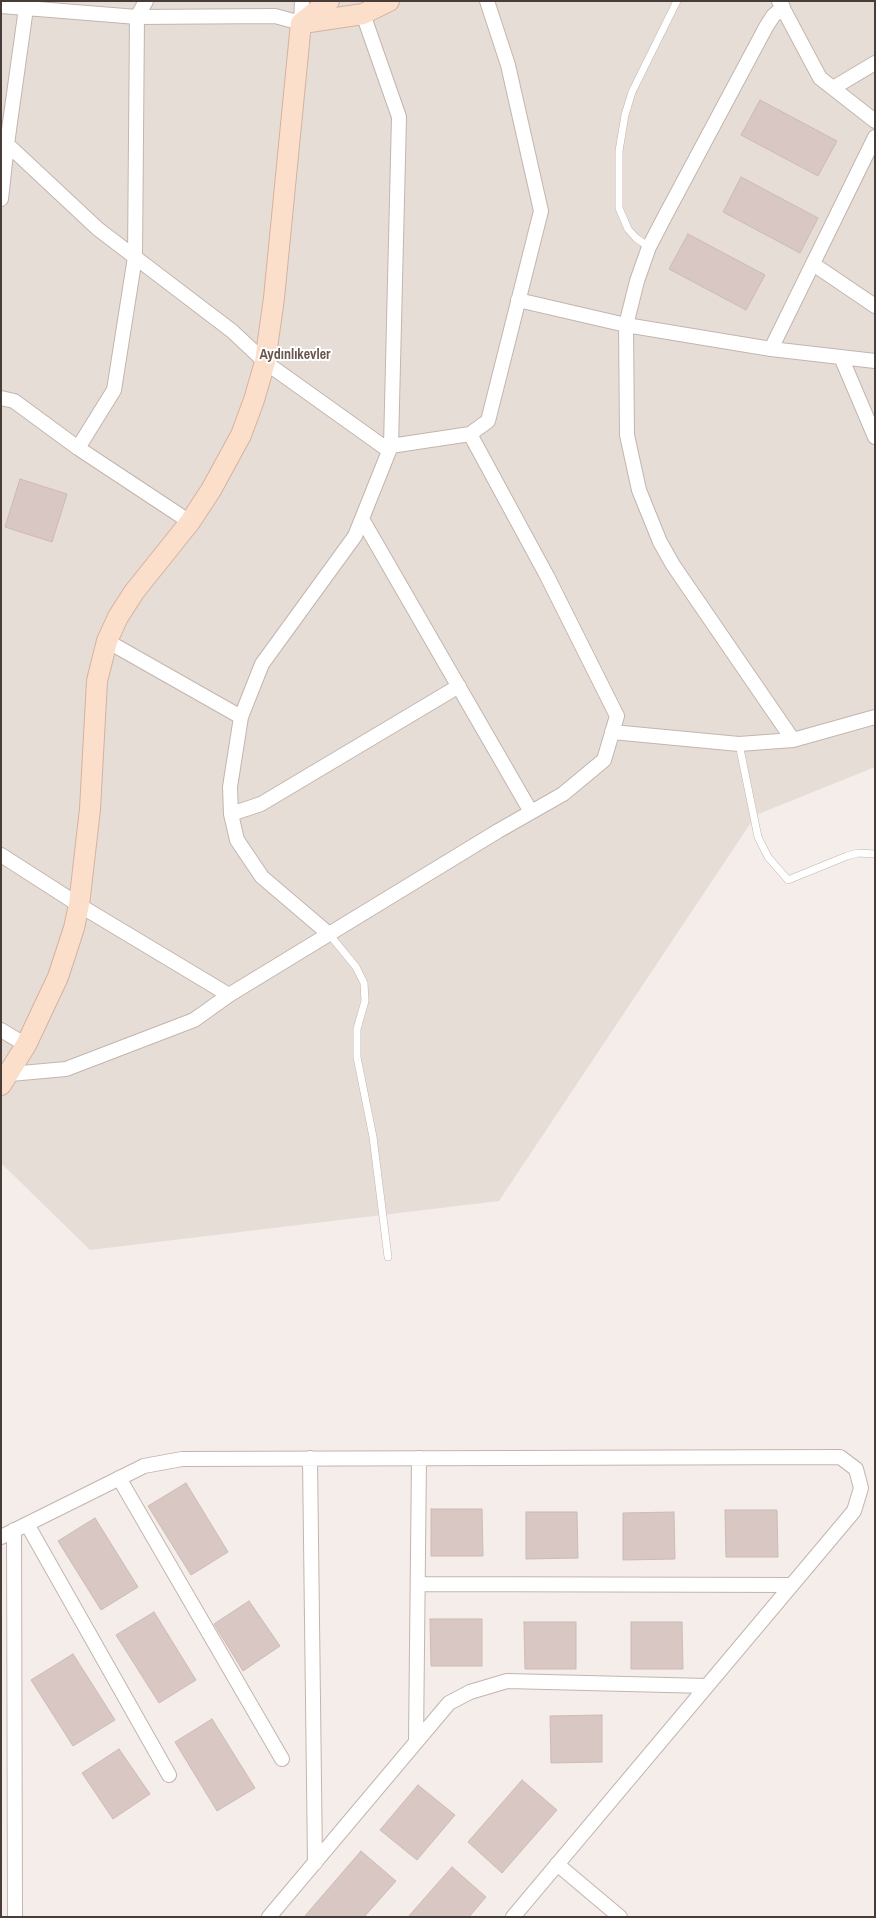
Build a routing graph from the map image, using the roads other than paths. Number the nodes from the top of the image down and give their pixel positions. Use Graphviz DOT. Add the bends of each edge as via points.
graph roads {
  1 [pos="146,1"];
  2 [pos="302,1"];
  3 [pos="329,1"];
  4 [pos="389,1"];
  5 [pos="487,1"];
  6 [pos="677,1"];
  7 [pos="26,4"];
  8 [pos="781,4"];
  9 [pos="1,6"];
  10 [pos="363,14"];
  11 [pos="137,17"];
  12 [pos="301,23"];
  13 [pos="875,63"];
  14 [pos="833,88"];
  15 [pos="875,121"];
  16 [pos="875,137"];
  17 [pos="4,144"];
  18 [pos="1,199"];
  19 [pos="649,247"];
  20 [pos="135,257"];
  21 [pos="813,264"];
  22 [pos="518,300"];
  23 [pos="875,306"];
  24 [pos="626,325"];
  25 [pos="771,348"];
  26 [pos="841,357"];
  27 [pos="875,361"];
  28 [pos="265,362"];
  29 [pos="1,398"];
  30 [pos="470,434"];
  31 [pos="875,437"];
  32 [pos="391,446"];
  33 [pos="78,448"];
  34 [pos="362,519"];
  35 [pos="190,522"];
  36 [pos="107,641"];
  37 [pos="459,686"];
  38 [pos="241,717"];
  39 [pos="875,717"];
  40 [pos="612,732"];
  41 [pos="793,740"];
  42 [pos="739,744"];
  43 [pos="532,812"];
  44 [pos="231,814"];
  45 [pos="875,854"];
  46 [pos="1,855"];
  47 [pos="79,905"];
  48 [pos="329,934"];
  49 [pos="229,995"];
  50 [pos="1,1030"];
  51 [pos="26,1044"];
  52 [pos="5,1080"];
  53 [pos="388,1257"];
  54 [pos="310,1458"];
  55 [pos="419,1458"];
  56 [pos="119,1478"];
  57 [pos="21,1527"];
  58 [pos="1,1537"];
  59 [pos="418,1584"];
  60 [pos="792,1585"];
  61 [pos="707,1686"];
  62 [pos="416,1742"];
  63 [pos="282,1759"];
  64 [pos="169,1775"];
  65 [pos="314,1863"];
  66 [pos="557,1864"];
  67 [pos="15,1917"];
  68 [pos="269,1917"];
  69 [pos="513,1917"];
  70 [pos="620,1917"];
  1 -- 11 [label="street"];
  2 -- 12 [label="street"];
  3 -- 12 [label="street"];
  4 -- 10 [label="street"];
  5 -- 22 [label="street" via="508,65 541,211"];
  6 -- 19 [label="lane" via="632,92 619,151 619,208 628,229"];
  7 -- 9 [label="street"];
  7 -- 11 [label="street"];
  7 -- 17 [label="street"];
  8 -- 14 [label="street" via="820,78"];
  8 -- 19 [label="street"];
  10 -- 12 [label="street"];
  10 -- 32 [label="street" via="399,117"];
  11 -- 12 [label="street" via="275,16"];
  11 -- 20 [label="street"];
  12 -- 28 [label="street" via="274,298"];
  13 -- 14 [label="street"];
  14 -- 15 [label="street"];
  16 -- 21 [label="street"];
  17 -- 18 [label="street"];
  17 -- 20 [label="street" via="98,229"];
  19 -- 24 [label="street"];
  20 -- 28 [label="street" via="232,330"];
  20 -- 33 [label="street" via="114,390"];
  21 -- 23 [label="street"];
  21 -- 25 [label="street"];
  22 -- 24 [label="street"];
  22 -- 30 [label="street" via="488,421"];
  24 -- 25 [label="street"];
  24 -- 41 [label="street" via="627,436 639,490 649,517 660,542 687,588"];
  25 -- 26 [label="street"];
  26 -- 27 [label="street"];
  26 -- 31 [label="street"];
  28 -- 32 [label="street" via="384,447"];
  28 -- 35 [label="street" via="241,434 211,490"];
  29 -- 33 [label="street" via="14,401"];
  30 -- 32 [label="street"];
  30 -- 40 [label="street" via="547,576 617,716"];
  32 -- 34 [label="street"];
  33 -- 35 [label="street"];
  34 -- 37 [label="street"];
  34 -- 38 [label="street" via="355,536 262,664"];
  35 -- 36 [label="street" via="134,592"];
  36 -- 38 [label="street"];
  36 -- 47 [label="street" via="96,681 90,809"];
  37 -- 43 [label="street"];
  37 -- 44 [label="street" via="261,804"];
  38 -- 44 [label="street" via="230,787"];
  39 -- 41 [label="street"];
  40 -- 42 [label="street"];
  40 -- 43 [label="street" via="604,760 563,794"];
  41 -- 42 [label="street"];
  42 -- 45 [label="lane" via="758,837 768,857 788,880 847,856 858,853"];
  43 -- 48 [label="street"];
  44 -- 48 [label="street" via="237,840 262,877"];
  46 -- 47 [label="street"];
  47 -- 49 [label="street"];
  47 -- 51 [label="street" via="58,977"];
  48 -- 49 [label="street"];
  48 -- 53 [label="lane" via="356,967 364,983 365,1001 357,1029 357,1057 373,1137"];
  49 -- 52 [label="street" via="194,1020 66,1069"];
  50 -- 51 [label="street"];
  51 -- 52 [label="street"];
  54 -- 55 [label="street"];
  54 -- 56 [label="street" via="182,1459 144,1466"];
  54 -- 65 [label="street"];
  55 -- 59 [label="street"];
  55 -- 60 [label="street" via="840,1457 856,1469 860,1488 854,1511"];
  56 -- 57 [label="street"];
  56 -- 63 [label="street"];
  57 -- 58 [label="street"];
  57 -- 64 [label="street"];
  57 -- 67 [label="street"];
  59 -- 60 [label="street"];
  59 -- 62 [label="street"];
  60 -- 61 [label="street"];
  61 -- 62 [label="street" via="507,1681 470,1692 449,1702"];
  61 -- 66 [label="street"];
  62 -- 65 [label="street"];
  65 -- 68 [label="street"];
  66 -- 69 [label="street"];
  66 -- 70 [label="street"];
}
